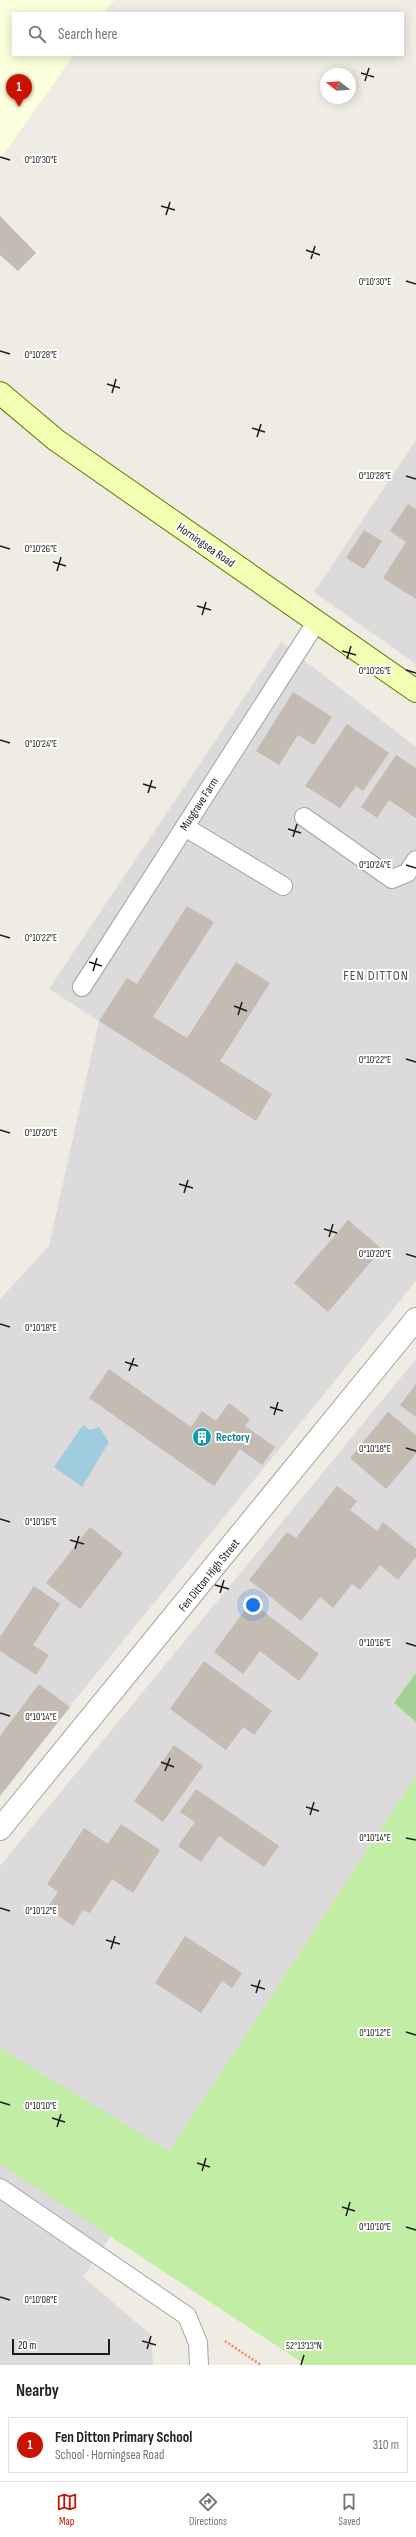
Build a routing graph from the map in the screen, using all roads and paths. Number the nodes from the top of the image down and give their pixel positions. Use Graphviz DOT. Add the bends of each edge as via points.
graph roads {
  1 [pos="0,393"];
  2 [pos="317,622"];
  3 [pos="416,690"];
  4 [pos="304,817"];
  5 [pos="185,826"];
  6 [pos="416,860"];
  7 [pos="283,886"];
  8 [pos="82,987"];
  9 [pos="416,1320"];
  10 [pos="0,1829"];
  11 [pos="0,2188"];
  12 [pos="199,2365"];
  1 -- 2 [label="main road, Horningsea Road" via="56,440"];
  2 -- 3 [label="main road, Horningsea Road"];
  2 -- 5 [label="lane, Musgrave Farm"];
  4 -- 6 [label="lane" via="392,879 407,873"];
  5 -- 7 [label="lane"];
  5 -- 8 [label="lane, Musgrave Farm"];
  9 -- 10 [label="street, Fen Ditton High Street"];
  11 -- 12 [label="lane" via="187,2316 198,2343"];
}
